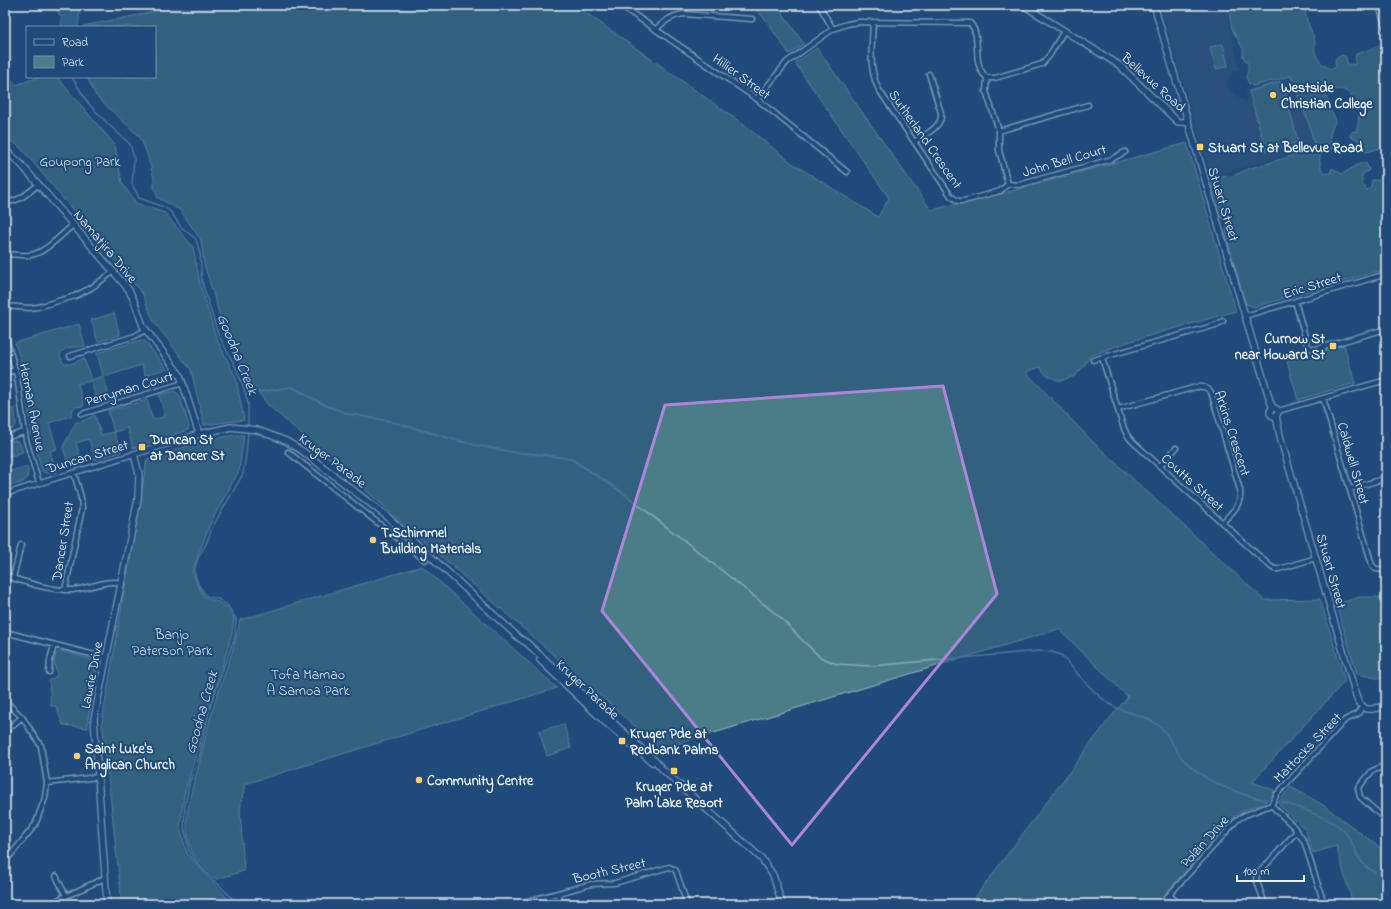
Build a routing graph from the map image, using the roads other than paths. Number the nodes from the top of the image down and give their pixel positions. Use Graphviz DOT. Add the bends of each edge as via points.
graph roads {
  1 [pos="620,5"];
  2 [pos="819,5"];
  3 [pos="1023,5"];
  4 [pos="1154,5"];
  5 [pos="1379,5"];
  6 [pos="752,19"];
  7 [pos="873,23"];
  8 [pos="656,29"];
  9 [pos="833,29"];
  10 [pos="1386,29"];
  11 [pos="1064,31"];
  12 [pos="929,74"];
  13 [pos="987,78"];
  14 [pos="757,99"];
  15 [pos="1088,105"];
  16 [pos="1188,122"];
  17 [pos="999,131"];
  18 [pos="914,142"];
  19 [pos="5,150"];
  20 [pos="1125,152"];
  21 [pos="846,172"];
  22 [pos="39,184"];
  23 [pos="1008,184"];
  24 [pos="5,202"];
  25 [pos="73,225"];
  26 [pos="5,254"];
  27 [pos="113,272"];
  28 [pos="1386,274"];
  29 [pos="1295,302"];
  30 [pos="5,306"];
  31 [pos="1245,316"];
  32 [pos="1223,321"];
  33 [pos="1386,328"];
  34 [pos="145,330"];
  35 [pos="5,334"];
  36 [pos="70,356"];
  37 [pos="1102,358"];
  38 [pos="1093,360"];
  39 [pos="16,370"];
  40 [pos="5,373"];
  41 [pos="1386,380"];
  42 [pos="183,383"];
  43 [pos="1323,398"];
  44 [pos="1118,409"];
  45 [pos="1276,412"];
  46 [pos="82,414"];
  47 [pos="24,432"];
  48 [pos="199,434"];
  49 [pos="5,438"];
  50 [pos="1176,448"];
  51 [pos="288,452"];
  52 [pos="134,454"];
  53 [pos="1160,466"];
  54 [pos="74,473"];
  55 [pos="1386,478"];
  56 [pos="39,483"];
  57 [pos="1350,489"];
  58 [pos="5,494"];
  59 [pos="389,518"];
  60 [pos="1222,523"];
  61 [pos="383,526"];
  62 [pos="21,545"];
  63 [pos="1316,558"];
  64 [pos="425,560"];
  65 [pos="1386,570"];
  66 [pos="5,576"];
  67 [pos="13,578"];
  68 [pos="122,583"];
  69 [pos="65,590"];
  70 [pos="5,632"];
  71 [pos="54,645"];
  72 [pos="106,658"];
  73 [pos="49,672"];
  74 [pos="5,701"];
  75 [pos="1386,706"];
  76 [pos="1362,707"];
  77 [pos="22,717"];
  78 [pos="5,732"];
  79 [pos="1386,764"];
  80 [pos="98,777"];
  81 [pos="47,783"];
  82 [pos="1271,806"];
  83 [pos="1386,820"];
  84 [pos="1297,831"];
  85 [pos="5,862"];
  86 [pos="56,876"];
  87 [pos="105,878"];
  88 [pos="558,894"];
  89 [pos="1169,895"];
  90 [pos="66,896"];
  91 [pos="528,900"];
  92 [pos="1210,901"];
  93 [pos="5,902"];
  94 [pos="10,904"];
  95 [pos="49,904"];
  96 [pos="107,904"];
  97 [pos="561,904"];
  98 [pos="687,904"];
  99 [pos="782,904"];
  100 [pos="1161,904"];
  101 [pos="1180,904"];
  102 [pos="1201,904"];
  103 [pos="1265,904"];
  104 [pos="1324,904"];
  1 -- 8 [label="street, Hillier Street"];
  2 -- 9 [label="street"];
  3 -- 11 [label="street, Bellevue Road"];
  4 -- 16 [label="street, Stuart Street"];
  5 -- 10 [label="street"];
  6 -- 8 [label="street" via="683,14 675,15"];
  7 -- 9 [label="street" via="859,22"];
  7 -- 13 [label="street" via="970,23 976,35 977,57 982,74"];
  7 -- 18 [label="street, Sutherland Crescent" via="871,67 874,80"];
  8 -- 14 [label="street, Hillier Street"];
  9 -- 14 [label="street" via="787,62"];
  11 -- 13 [label="street" via="1042,64"];
  11 -- 16 [label="street, Bellevue Road" via="1119,65 1178,122"];
  12 -- 18 [label="street" via="942,118 939,124"];
  13 -- 17 [label="street" via="986,91"];
  14 -- 21 [label="street, Hillier Street"];
  15 -- 17 [label="street"];
  16 -- 31 [label="street, Stuart Street"];
  17 -- 23 [label="street" via="999,150"];
  18 -- 23 [label="street, Sutherland Crescent" via="951,196 958,201 1000,191"];
  19 -- 22 [label="street, Namatjira Drive" via="16,158"];
  20 -- 23 [label="street, John Bell Court" via="1112,159 1020,185"];
  22 -- 24 [label="street" via="19,199"];
  22 -- 25 [label="street, Namatjira Drive"];
  25 -- 26 [label="street" via="37,254"];
  25 -- 27 [label="street, Namatjira Drive"];
  27 -- 30 [label="street" via="75,296 38,307"];
  27 -- 34 [label="street, Namatjira Drive" via="131,294"];
  28 -- 29 [label="street, Eric Street"];
  29 -- 31 [label="street, Eric Street"];
  29 -- 33 [label="street" via="1310,348 1316,349"];
  31 -- 45 [label="street, Stuart Street" via="1270,401"];
  32 -- 37 [label="street"];
  34 -- 36 [label="street" via="135,336"];
  34 -- 42 [label="street, Namatjira Drive"];
  35 -- 39 [label="street, Herman Avenue"];
  37 -- 38 [label="street"];
  37 -- 44 [label="street, Coutts Street"];
  39 -- 40 [label="street"];
  39 -- 47 [label="street, Herman Avenue"];
  41 -- 43 [label="street"];
  42 -- 46 [label="street, Perryman Court"];
  42 -- 48 [label="street, Namatjira Drive"];
  43 -- 45 [label="street"];
  43 -- 57 [label="street, Caldwell Street"];
  44 -- 53 [label="street, Coutts Street" via="1127,435"];
  44 -- 60 [label="street, Arkins Crescent" via="1196,386 1208,388 1241,498"];
  45 -- 63 [label="street, Stuart Street" via="1281,440"];
  47 -- 49 [label="street"];
  47 -- 56 [label="street, Herman Avenue"];
  48 -- 52 [label="street, Duncan Street"];
  48 -- 59 [label="street, Kruger Parade" via="222,428 243,427 286,440"];
  50 -- 53 [label="street"];
  51 -- 61 [label="street, Kruger Parade"];
  52 -- 54 [label="street, Duncan Street"];
  52 -- 68 [label="street, Lawrie Drive" via="140,490"];
  53 -- 60 [label="street, Coutts Street"];
  54 -- 56 [label="street, Duncan Street"];
  54 -- 69 [label="street, Dancer Street" via="82,508"];
  55 -- 57 [label="street"];
  56 -- 58 [label="street, Duncan Street"];
  57 -- 65 [label="street, Caldwell Street" via="1372,565 1376,569"];
  59 -- 61 [label="street"];
  59 -- 99 [label="street, Kruger Parade" via="766,865 774,879"];
  60 -- 63 [label="street, Coutts Street" via="1274,569"];
  61 -- 64 [label="street, Kruger Parade"];
  62 -- 67 [label="street"];
  63 -- 76 [label="street, Stuart Street" via="1354,690"];
  66 -- 67 [label="street"];
  67 -- 69 [label="street" via="42,587"];
  68 -- 69 [label="street" via="112,582"];
  68 -- 72 [label="street, Lawrie Drive"];
  70 -- 71 [label="street"];
  71 -- 72 [label="street"];
  71 -- 73 [label="street"];
  72 -- 80 [label="street, Lawrie Drive" via="94,719"];
  74 -- 77 [label="street"];
  75 -- 76 [label="street" via="1372,710"];
  76 -- 82 [label="street, Mattocks Street" via="1358,714 1345,720 1277,794"];
  77 -- 78 [label="street"];
  77 -- 81 [label="street" via="41,746"];
  79 -- 83 [label="street" via="1372,771 1358,788 1360,797"];
  80 -- 81 [label="street"];
  80 -- 87 [label="street, Lawrie Drive"];
  81 -- 85 [label="street" via="45,798 35,825"];
  82 -- 84 [label="street"];
  82 -- 89 [label="street, Polzin Drive" via="1238,819"];
  84 -- 103 [label="street" via="1257,875 1256,879"];
  84 -- 104 [label="street" via="1304,841"];
  86 -- 90 [label="street"];
  87 -- 90 [label="street"];
  87 -- 96 [label="street, Lawrie Drive"];
  88 -- 91 [label="street, Booth Street"];
  88 -- 97 [label="street"];
  88 -- 98 [label="street, Booth Street" via="591,884 615,883 669,867 676,871"];
  89 -- 100 [label="street, Polzin Drive"];
  89 -- 101 [label="street"];
  90 -- 95 [label="street"];
  92 -- 102 [label="street"];
  93 -- 94 [label="street"];
}
